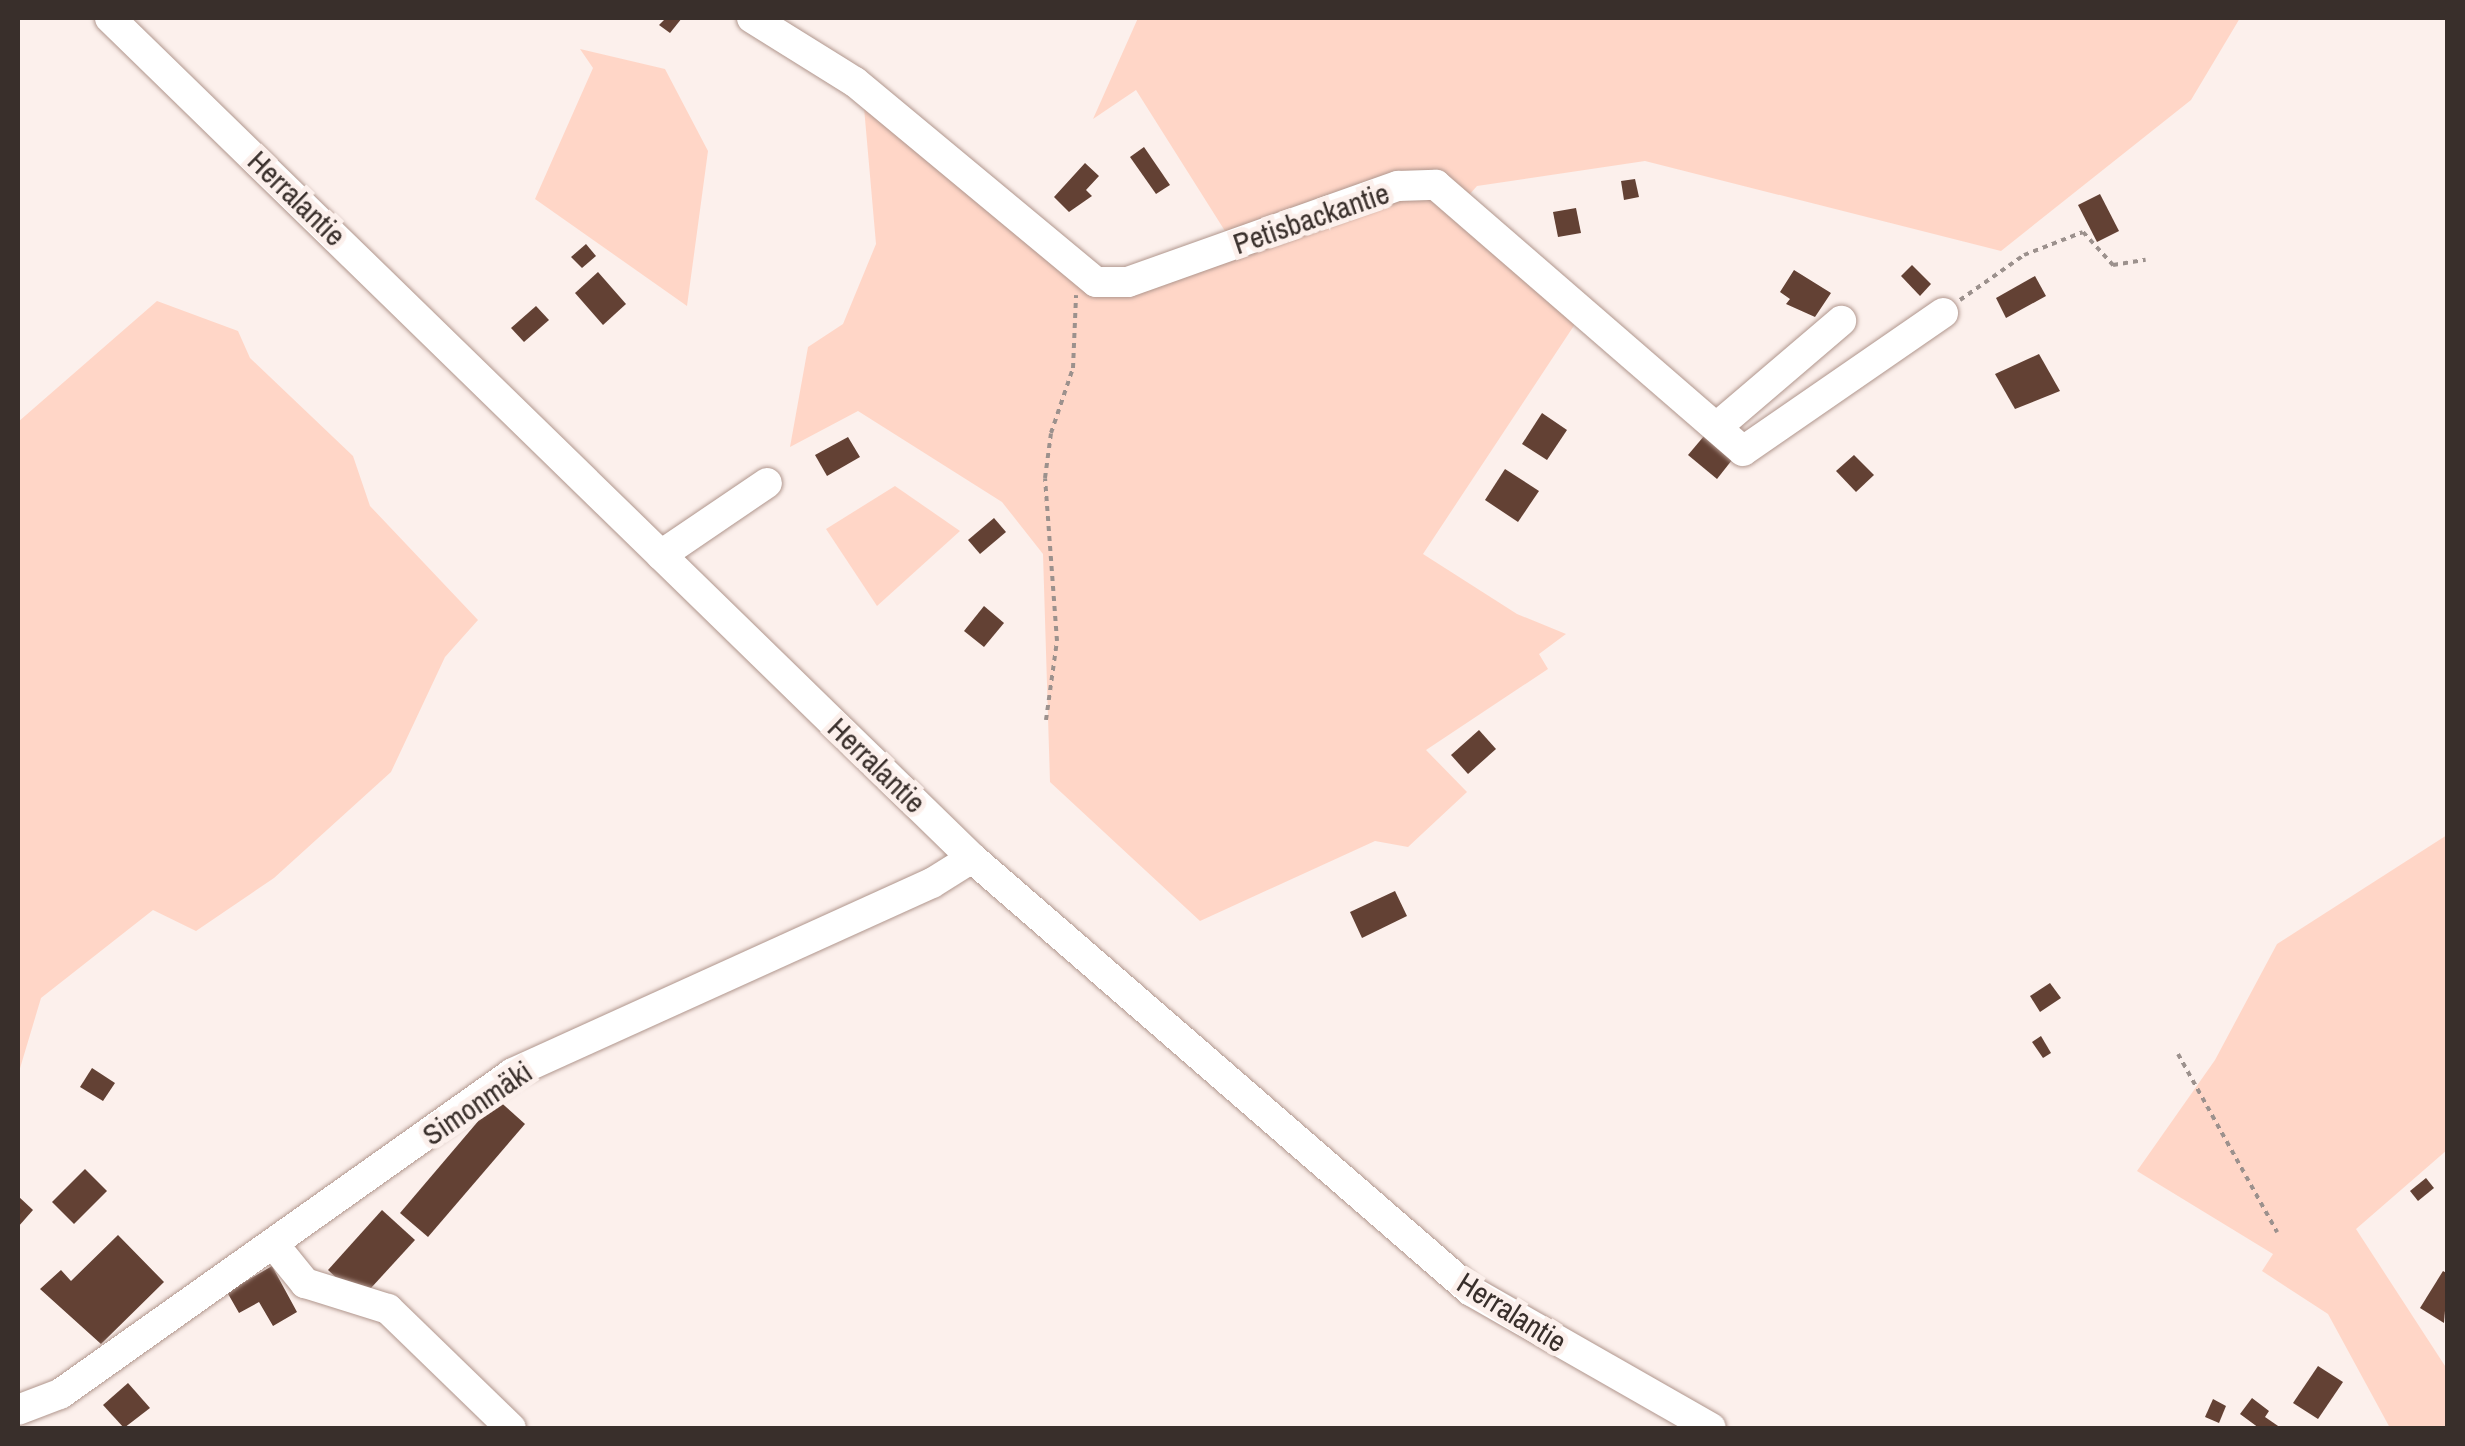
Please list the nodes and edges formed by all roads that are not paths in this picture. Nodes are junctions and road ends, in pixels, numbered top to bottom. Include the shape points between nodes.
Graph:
1 (110, 18) edge
2 (752, 18) edge
3 (1944, 313) road end
4 (1840, 321) dead end
5 (1718, 426) junction
6 (767, 484) dead end
7 (661, 554) junction
8 (972, 858) junction
9 (275, 1246) junction
10 (18, 1410) edge
11 (511, 1428) edge
12 (1711, 1428) edge

1 - 7 street, Herralantie
2 - 5 street, Petisbackantie via 856,82 1096,282 1128,282 1398,186 1436,185
3 - 5 street, Petisbackantie via 1743,451
4 - 5 street
6 - 7 street
7 - 8 street, Herralantie
8 - 9 street, Simonmäki via 932,883 514,1072
8 - 12 street, Herralantie via 1470,1291
9 - 10 street, Simonmäki via 60,1394
9 - 11 street via 306,1284 388,1310

